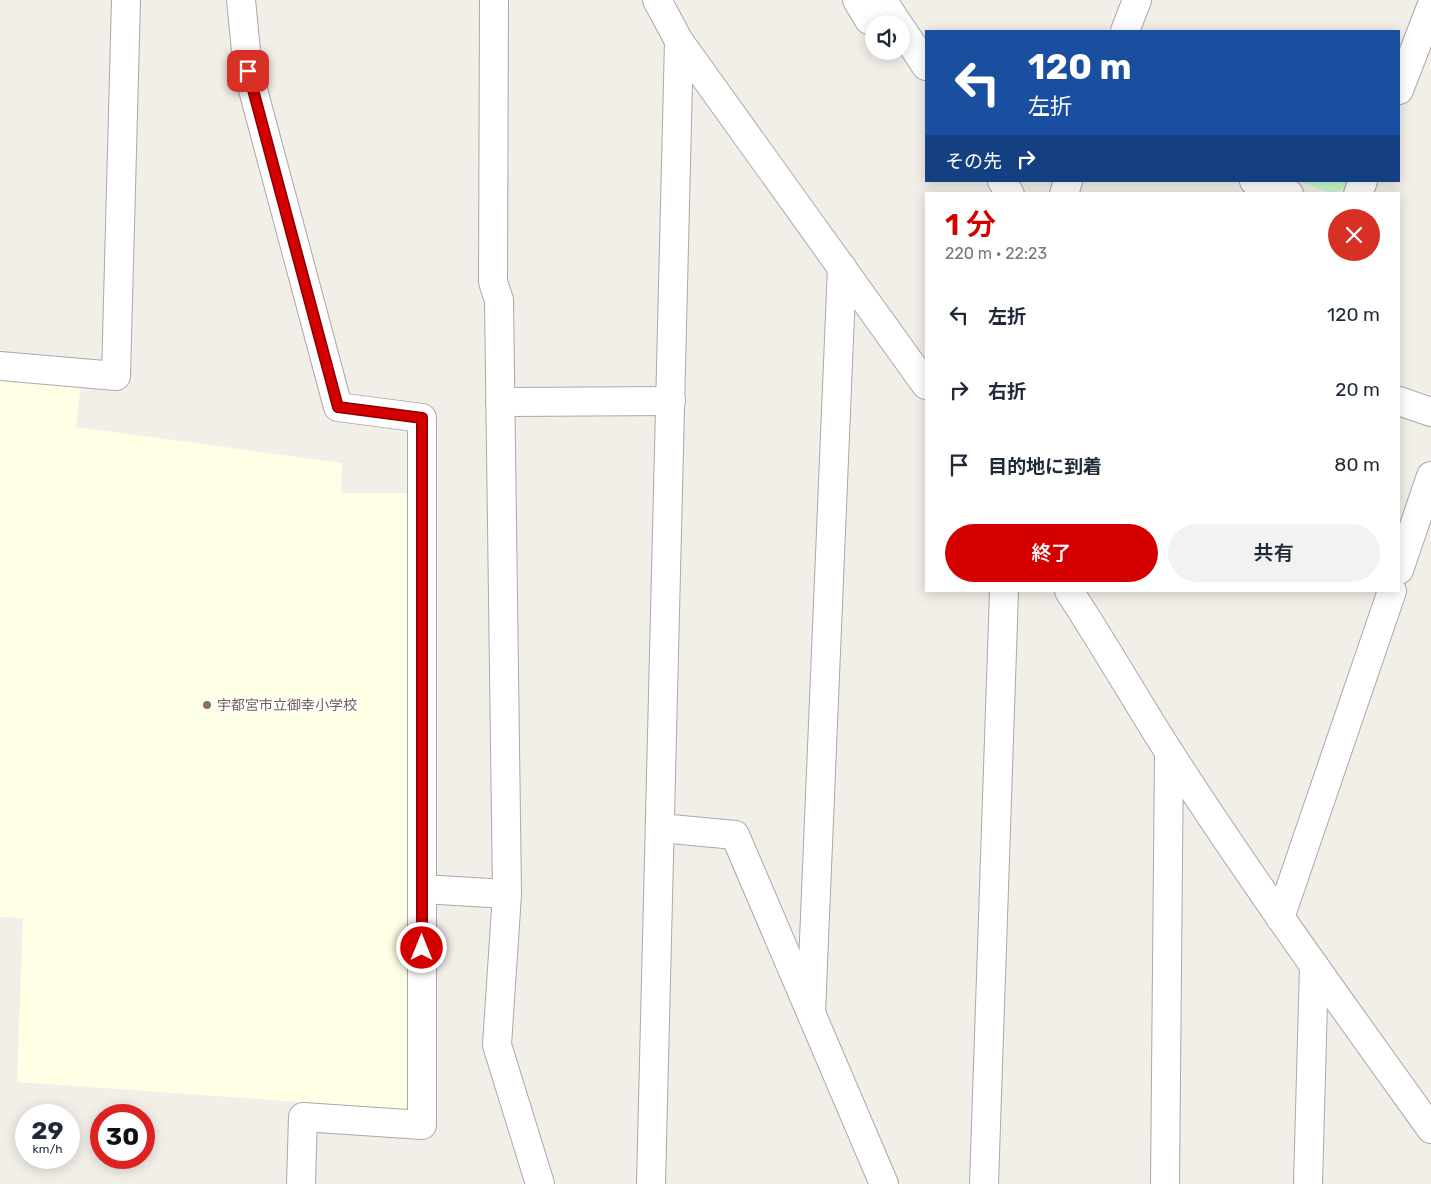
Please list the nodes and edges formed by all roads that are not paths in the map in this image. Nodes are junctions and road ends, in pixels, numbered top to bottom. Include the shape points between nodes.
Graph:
1 (126, 0) edge
2 (241, 0) edge
3 (494, 0) edge
4 (656, 0) edge
5 (857, 0) edge
6 (1137, 0) edge
7 (1431, 7) edge
8 (866, 15) edge
9 (876, 15) edge
10 (893, 15) edge
11 (1126, 30) edge
12 (679, 41) junction
13 (910, 42) edge
14 (925, 64) edge
15 (1400, 87) edge
16 (1257, 182) edge
17 (1284, 192) edge
18 (842, 267) junction
19 (0, 366) edge
20 (925, 383) edge
21 (670, 400) junction
22 (1400, 401) edge
23 (500, 402) junction
24 (1431, 412) edge
25 (1431, 476) edge
26 (1400, 567) edge
27 (1004, 592) edge
28 (1070, 592) edge
29 (1392, 592) edge
30 (1169, 752) junction
31 (660, 828) junction
32 (422, 889) junction
33 (507, 894) junction
34 (1280, 918) junction
35 (1314, 965) junction
36 (811, 1012) junction
37 (1431, 1129) edge
38 (301, 1184) edge
39 (540, 1184) edge
40 (651, 1184) edge
41 (884, 1184) edge
42 (984, 1184) edge
43 (1165, 1184) edge
44 (1308, 1184) edge

1 - 19 street via 116,376
2 - 32 street via 248,71 338,407 422,418
3 - 23 street via 493,282 499,300
4 - 12 street
5 - 8 street
6 - 11 street
7 - 15 street
9 - 10 street via 888,7
12 - 18 street
12 - 21 street
13 - 14 street
16 - 17 street
18 - 20 street
18 - 36 street
21 - 23 street
21 - 31 street
22 - 24 street
23 - 33 street
25 - 26 street
27 - 42 street
28 - 30 street
29 - 34 street
30 - 34 street
30 - 43 street
31 - 36 street via 735,834
31 - 40 street
32 - 33 street
32 - 38 street via 422,1125 302,1116
33 - 39 street via 497,1045
34 - 35 street
35 - 37 street
35 - 44 street
36 - 41 street

